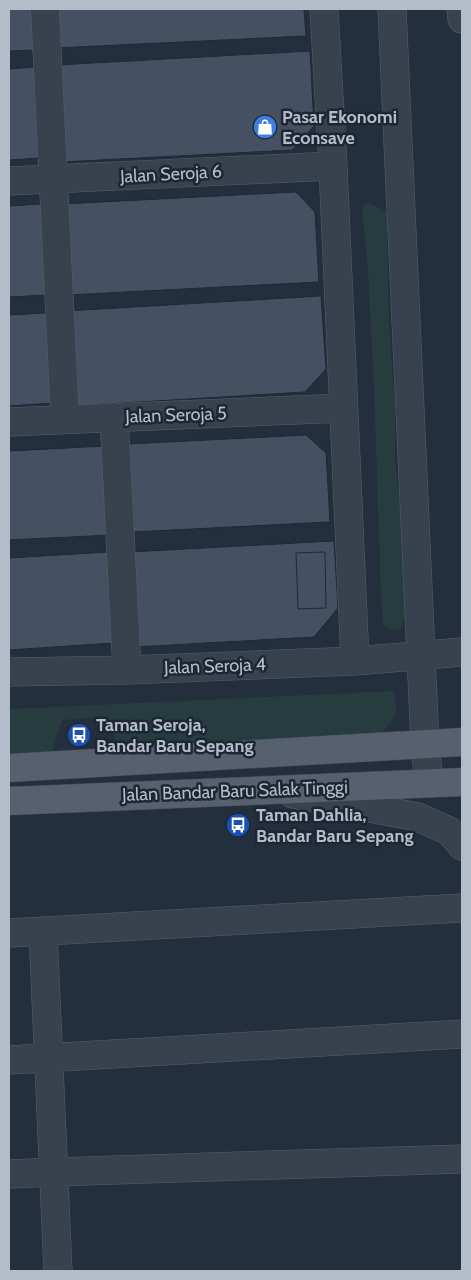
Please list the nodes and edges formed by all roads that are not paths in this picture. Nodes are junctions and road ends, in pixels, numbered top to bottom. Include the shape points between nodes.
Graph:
1 (45, 9) edge
2 (324, 9) edge
3 (392, 9) edge
4 (462, 9) edge
5 (462, 19) edge
6 (333, 166) junction
7 (53, 179) junction
8 (9, 181) edge
9 (343, 408) junction
10 (114, 417) junction
11 (65, 419) junction
12 (9, 422) edge
13 (462, 652) edge
14 (422, 656) junction
15 (355, 661) junction
16 (127, 670) junction
17 (9, 672) edge
18 (462, 742) edge
19 (425, 744) junction
20 (9, 768) edge
21 (462, 782) edge
22 (429, 783) junction
23 (268, 790) junction
24 (9, 801) edge
25 (462, 846) edge
26 (462, 908) edge
27 (44, 931) junction
28 (9, 933) edge
29 (462, 1034) edge
30 (49, 1057) junction
31 (9, 1060) edge
32 (462, 1159) edge
33 (54, 1172) junction
34 (9, 1174) edge
35 (58, 1271) edge

1 - 7 street
2 - 6 street
3 - 14 street
4 - 5 street
6 - 7 street, Jalan Seroja 6
6 - 9 street
7 - 8 street, Jalan Seroja 6
7 - 11 street
9 - 10 street, Jalan Seroja 5
9 - 15 street
10 - 11 street, Jalan Seroja 5
10 - 16 street
11 - 12 street, Jalan Seroja 5
13 - 14 street, Jalan Seroja 4
14 - 15 street, Jalan Seroja 4
14 - 19 street
15 - 16 street, Jalan Seroja 4
16 - 17 street, Jalan Seroja 4
18 - 19 main road, Jalan Bandar Baru Salak Tinggi
19 - 20 main road, Jalan Bandar Baru Salak Tinggi
19 - 22 street
21 - 22 main road, Jalan Bandar Baru Salak Tinggi
22 - 23 main road, Jalan Bandar Baru Salak Tinggi
23 - 24 main road, Jalan Bandar Baru Salak Tinggi
23 - 25 street via 418,817 449,831
26 - 27 street
27 - 28 street
27 - 30 street
29 - 30 street
30 - 31 street
30 - 33 street
32 - 33 street
33 - 34 street
33 - 35 street

